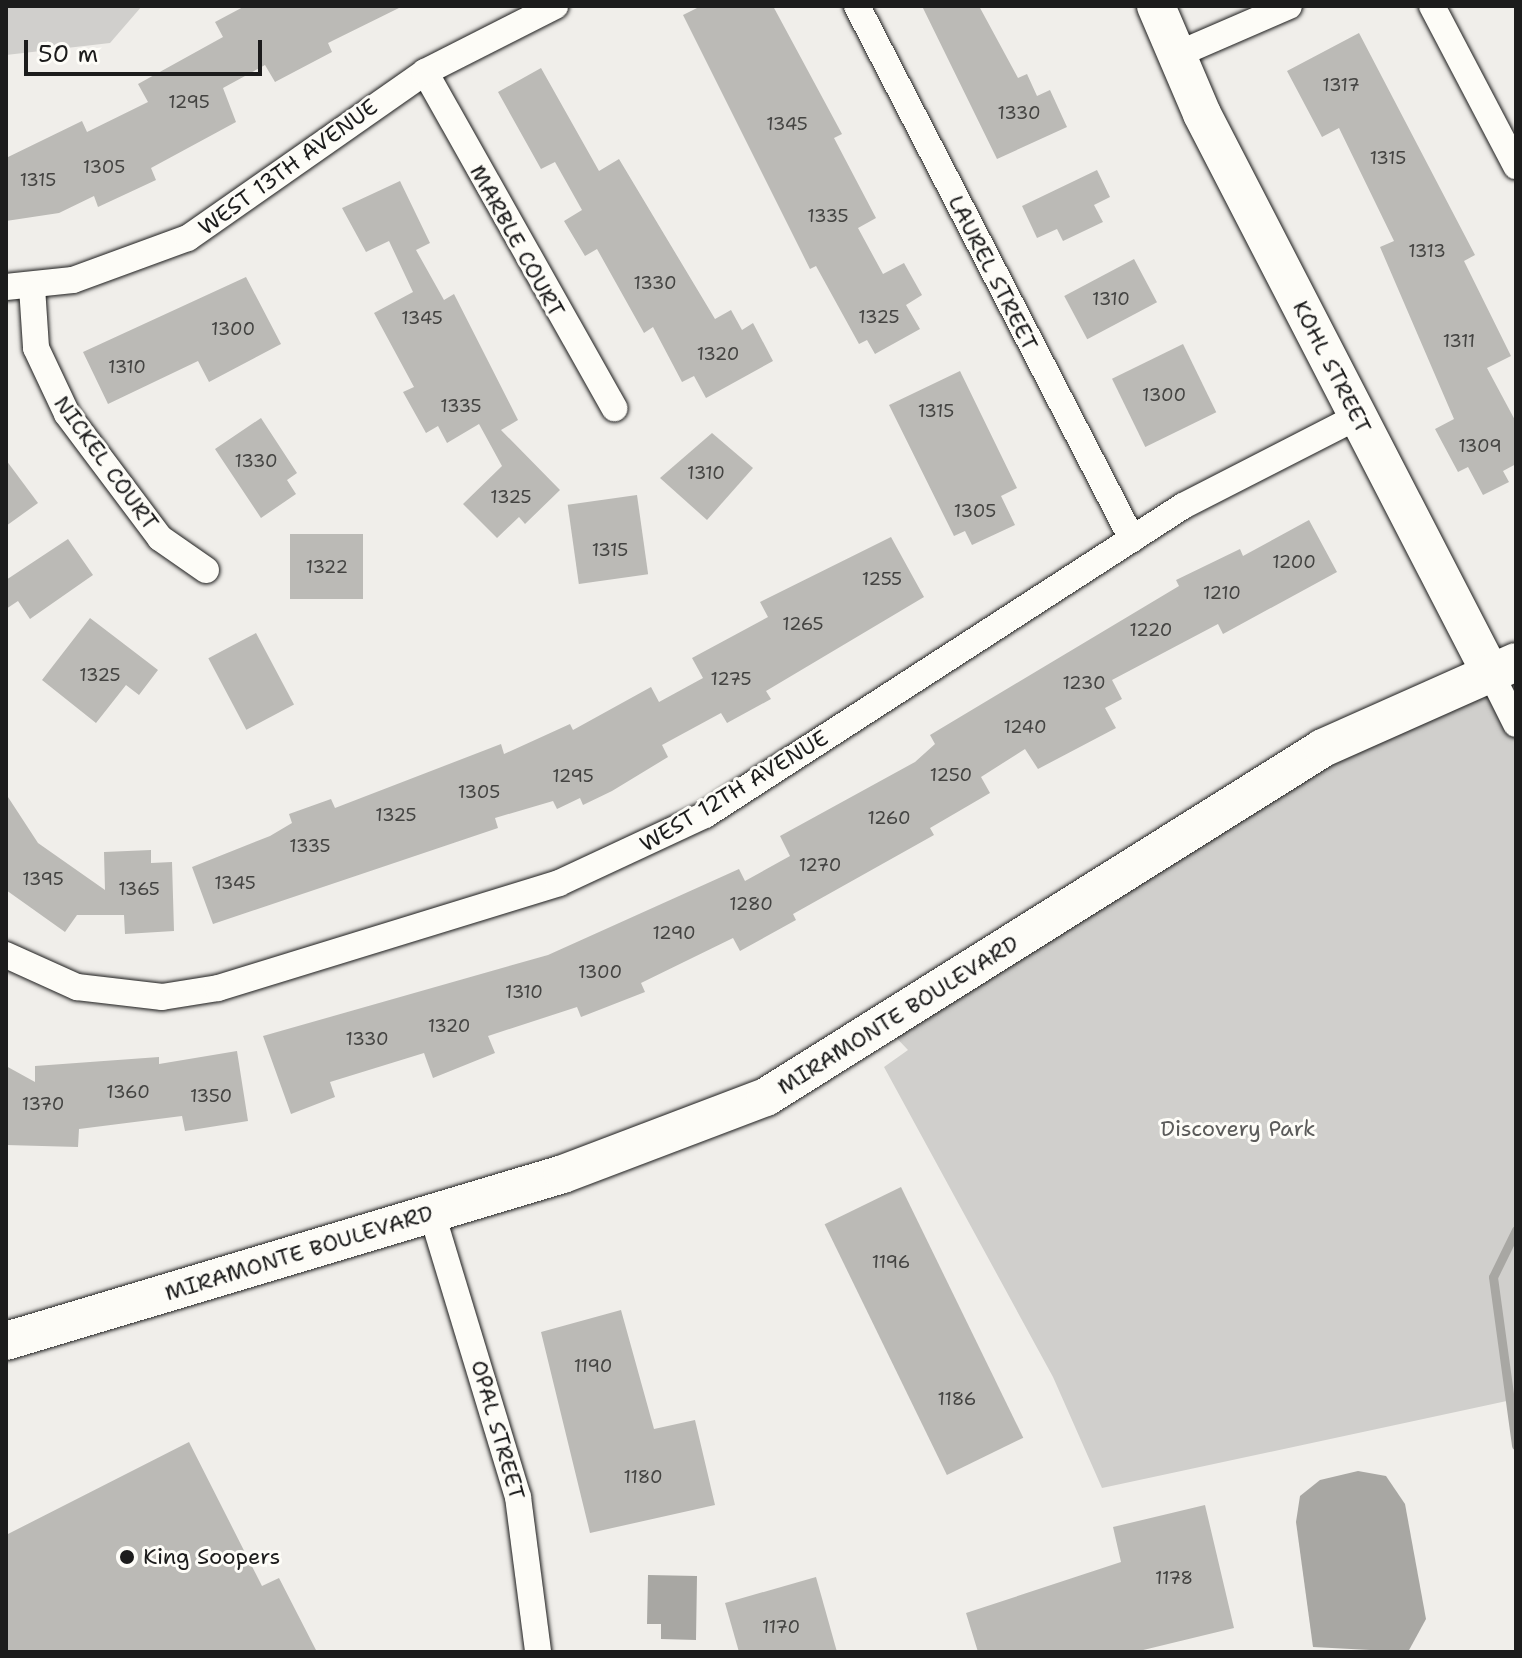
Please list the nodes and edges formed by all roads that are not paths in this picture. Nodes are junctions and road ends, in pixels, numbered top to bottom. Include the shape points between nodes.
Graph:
1 (555, 6) edge
2 (857, 6) edge
3 (1156, 6) edge
4 (1289, 6) edge
5 (1432, 6) edge
6 (1176, 55) junction
7 (425, 72) junction
8 (1516, 166) edge
9 (19, 287) edge
10 (614, 408) dead end
11 (1357, 417) junction
12 (1132, 539) junction
13 (206, 570) dead end
14 (1503, 667) edge
15 (1516, 724) edge
16 (6, 955) edge
17 (432, 1214) junction
18 (6, 1341) edge
19 (538, 1652) edge

1 - 7 street, WEST 13TH AVENUE
2 - 12 street, LAUREL STREET
3 - 6 street, KOHL STREET
4 - 6 street
5 - 8 street
6 - 11 street, KOHL STREET
7 - 9 street, WEST 13TH AVENUE via 188,238 112,269
7 - 10 street, MARBLE COURT
9 - 13 street, NICKEL COURT via 36,348 67,414 160,538
11 - 12 street, WEST 12TH AVENUE
11 - 14 street, KOHL STREET
12 - 16 street, WEST 12TH AVENUE via 705,815 559,883 218,988 162,997 77,987
14 - 15 street, KOHL STREET
14 - 17 street, MIRAMONTE BOULEVARD via 1382,717 1286,770 766,1097 658,1142
17 - 18 street, MIRAMONTE BOULEVARD
17 - 19 street, OPAL STREET via 518,1497

